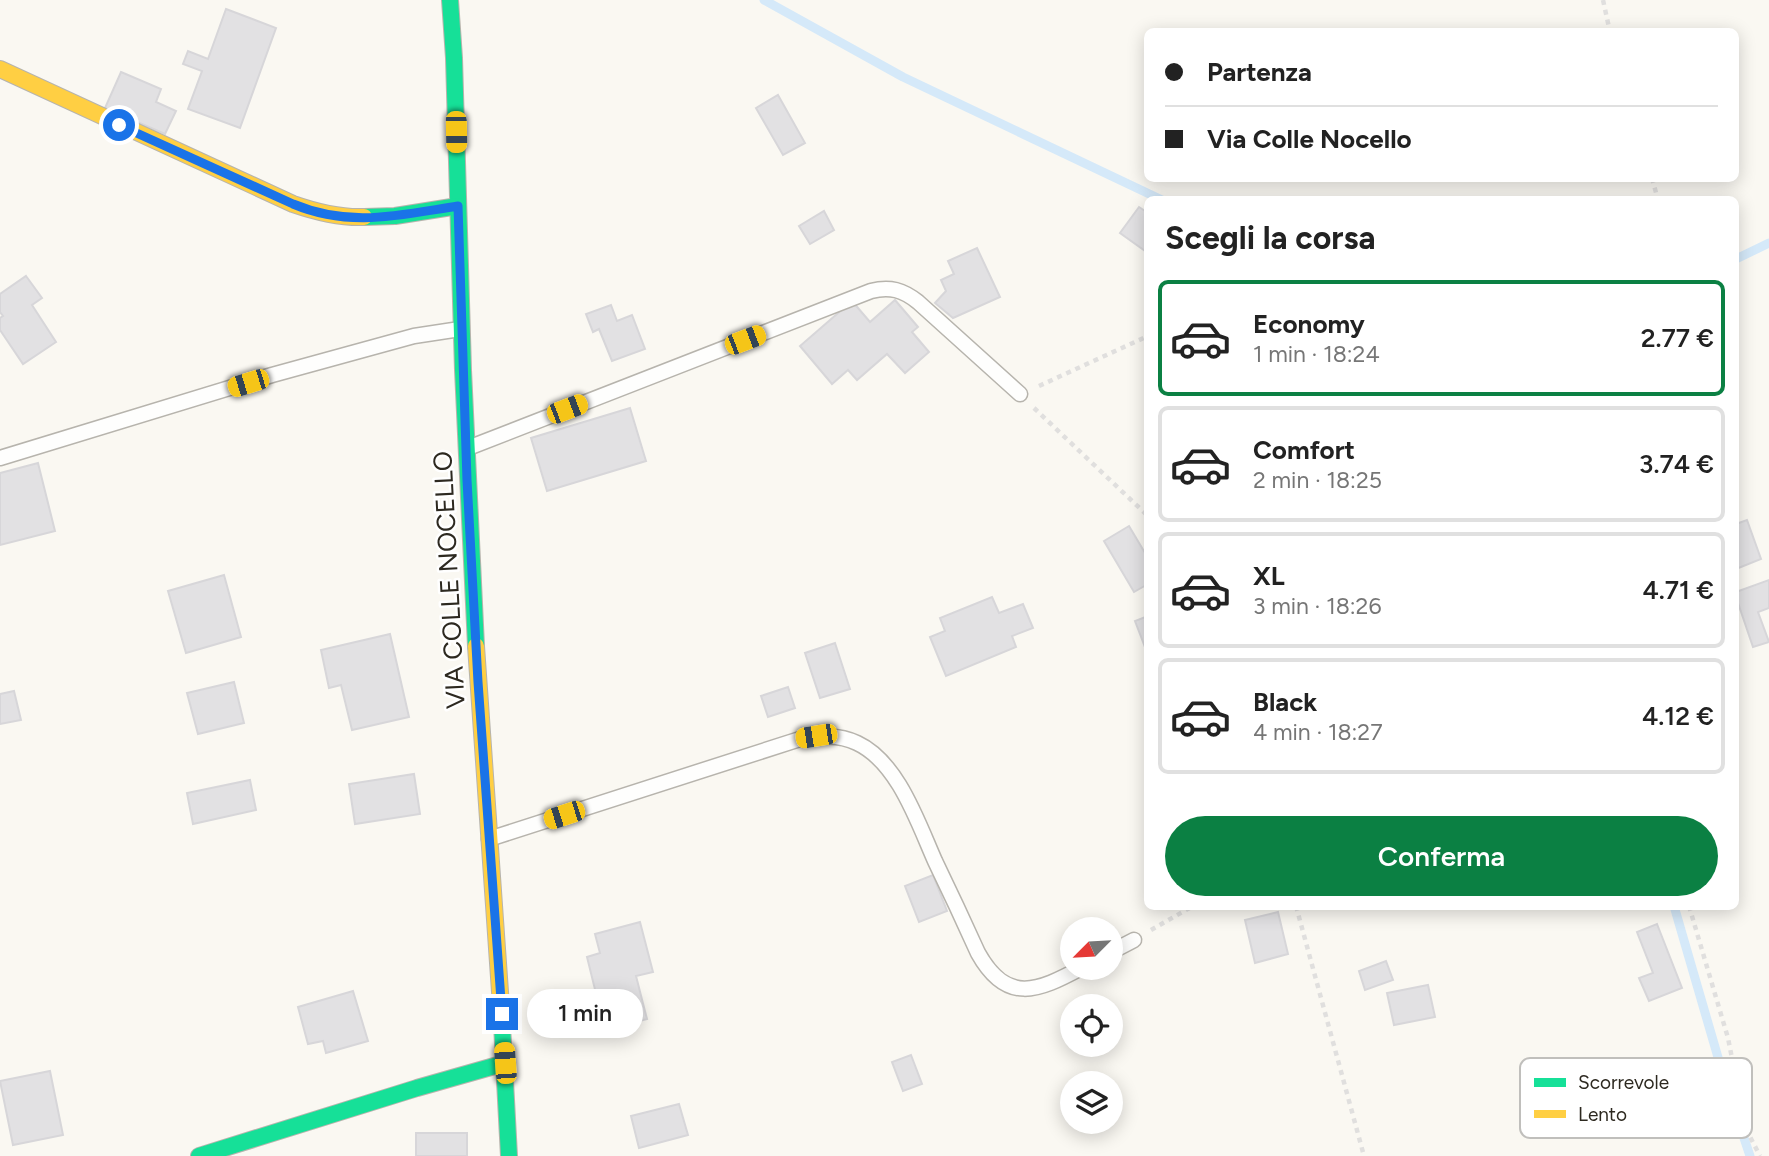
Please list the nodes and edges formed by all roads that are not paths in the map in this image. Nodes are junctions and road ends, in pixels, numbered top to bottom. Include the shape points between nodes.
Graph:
1 (450, 0) edge
2 (0, 69) edge
3 (458, 206) junction
4 (461, 329) junction
5 (1020, 394) road end
6 (466, 449) junction
7 (0, 458) edge
8 (489, 839) junction
9 (1134, 940) road end
10 (1124, 945) edge
11 (1060, 978) edge
12 (505, 1063) junction
13 (199, 1156) edge
14 (509, 1156) edge

1 - 3 street, VIA COLLE NOCELLO
2 - 3 street via 306,210 360,218
3 - 4 street, VIA COLLE NOCELLO
4 - 6 street, VIA COLLE NOCELLO
4 - 7 lane via 414,336 259,379
5 - 6 lane via 912,297 897,289 879,289
6 - 8 street, VIA COLLE NOCELLO
8 - 11 lane via 800,739 838,737 871,752 897,783 978,953 995,976 1010,986 1027,989
8 - 12 street, VIA COLLE NOCELLO
9 - 10 lane
12 - 13 street
12 - 14 street, VIA COLLE NOCELLO

